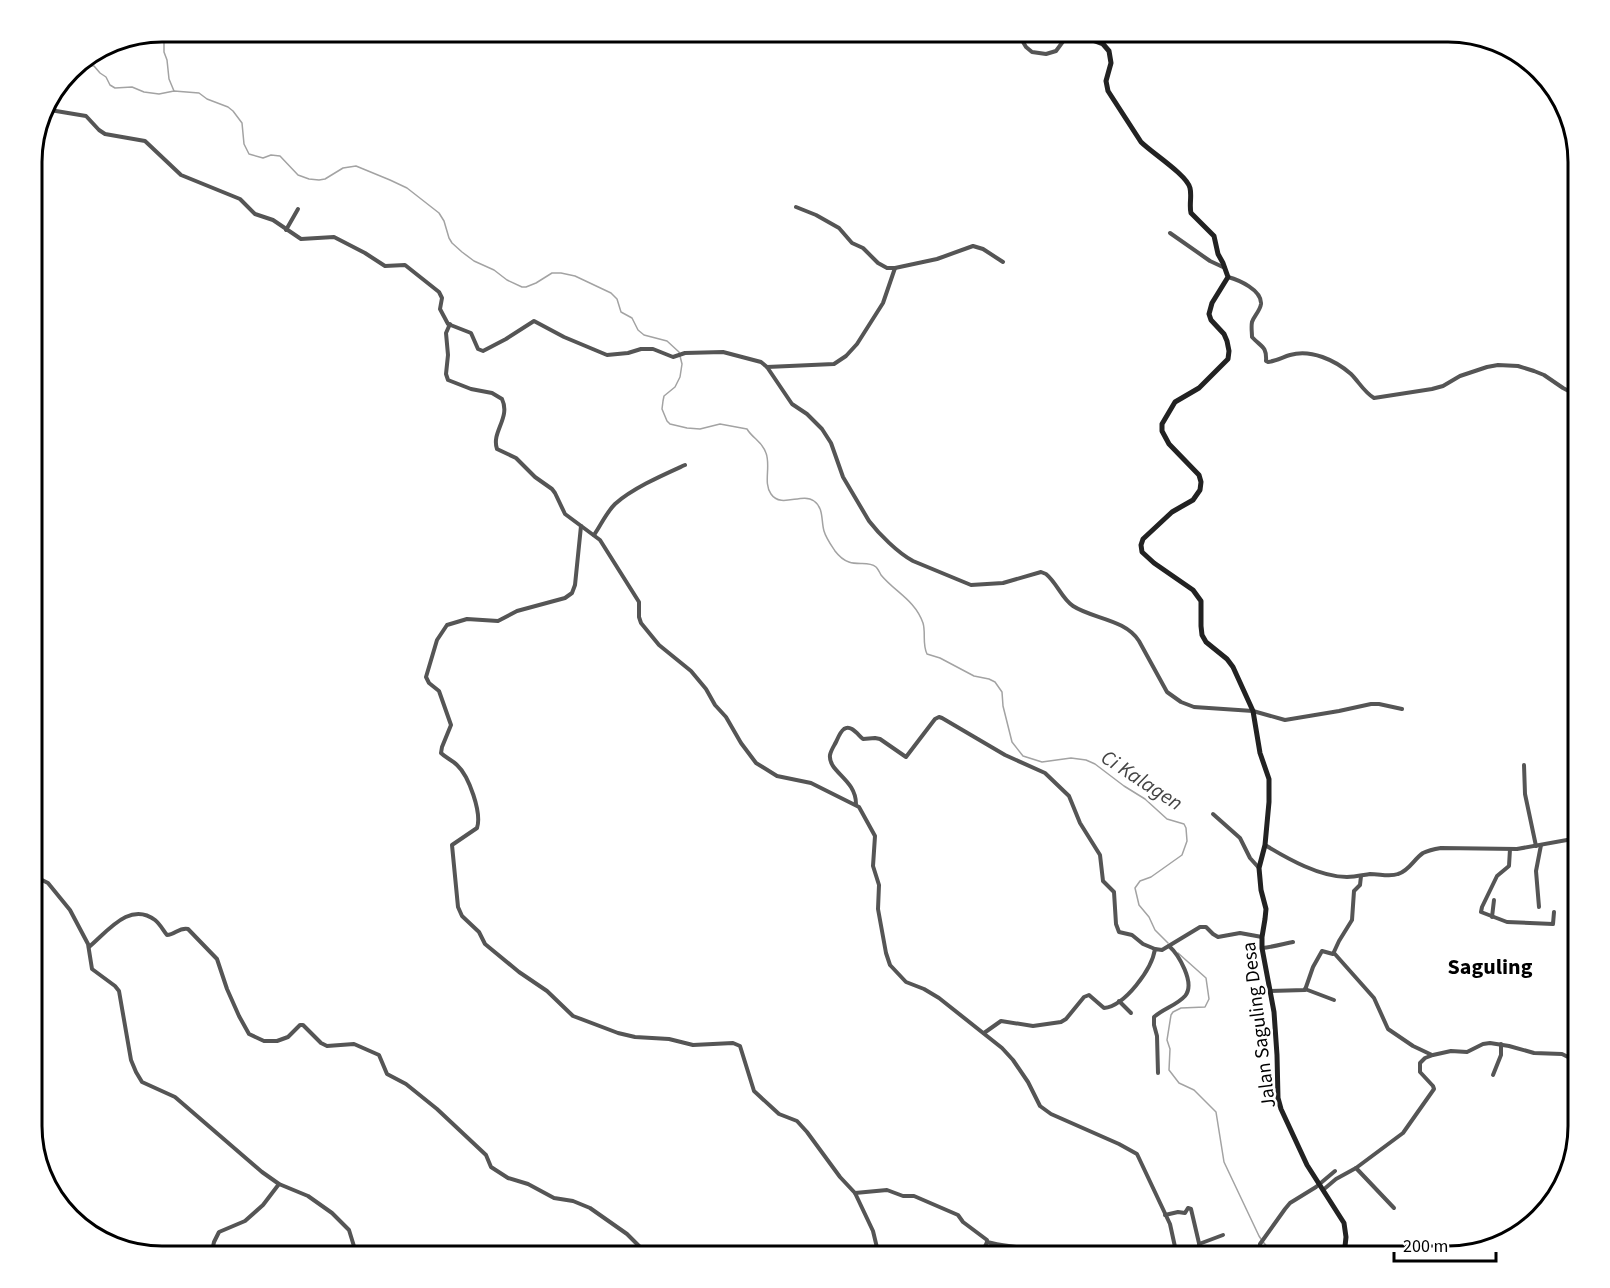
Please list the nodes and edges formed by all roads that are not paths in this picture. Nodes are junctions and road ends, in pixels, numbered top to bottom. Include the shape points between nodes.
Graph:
1 (1023, 42) edge
2 (1063, 42) edge
3 (1097, 42) edge
4 (54, 111) edge
5 (796, 207) dead end
6 (298, 208) dead end
7 (286, 230) junction
8 (1170, 233) dead end
9 (1004, 262) dead end
10 (895, 268) junction
11 (1226, 268) junction
12 (1228, 277) junction
13 (450, 324) junction
14 (767, 367) junction
15 (1568, 390) edge
16 (685, 465) dead end
17 (581, 526) junction
18 (594, 535) junction
19 (1402, 709) dead end
20 (1253, 711) junction
21 (1524, 765) dead end
22 (856, 804) junction
23 (1213, 814) dead end
24 (1568, 840) edge
25 (1265, 845) junction
26 (1539, 845) junction
27 (1510, 849) junction
28 (1259, 868) junction
29 (1360, 876) junction
30 (42, 880) edge
31 (1494, 900) dead end
32 (1539, 907) dead end
33 (1554, 912) dead end
34 (1492, 917) junction
35 (1262, 937) junction
36 (1293, 942) dead end
37 (1170, 945) junction
38 (89, 947) junction
39 (1262, 948) junction
40 (1155, 950) junction
41 (1334, 953) junction
42 (1305, 989) junction
43 (1270, 992) junction
44 (1334, 1000) dead end
45 (1119, 1001) junction
46 (1131, 1013) dead end
47 (984, 1033) junction
48 (1501, 1044) junction
49 (1433, 1055) junction
50 (1568, 1057) edge
51 (1158, 1073) dead end
52 (1493, 1075) dead end
53 (1356, 1168) junction
54 (1335, 1171) dead end
55 (279, 1184) junction
56 (1321, 1187) junction
57 (855, 1193) junction
58 (1394, 1208) dead end
59 (1165, 1215) junction
60 (1223, 1235) dead end
61 (987, 1242) junction
62 (1199, 1244) joint
63 (213, 1246) edge
64 (354, 1246) edge
65 (638, 1246) edge
66 (876, 1246) edge
67 (984, 1246) edge
68 (1002, 1246) edge
69 (1175, 1246) edge
70 (1261, 1246) edge
71 (1345, 1246) edge

1 - 2 street via 1032,52 1046,54 1056,51
3 - 11 street via 1109,51 1108,92 1141,142 1189,184 1191,213 1214,236
4 - 7 street via 86,116 105,134 145,141 181,175 240,199 255,214
5 - 10 street via 839,228 882,266
6 - 7 street
7 - 13 street via 301,239 335,238 385,266 405,265 439,292 440,309
8 - 11 street
9 - 10 street via 973,246
10 - 14 street via 883,303 846,356 834,364
11 - 12 street
12 - 15 street via 1240,280 1260,299 1261,306 1251,325 1252,337 1267,352 1266,361 1304,352 1319,356 1350,373 1374,398 1432,389 1498,365 1518,366 1544,375
12 - 20 street, Jalan Saguling Desa via 1209,314 1227,341 1228,359 1199,388 1176,401 1161,424 1169,444 1199,475 1200,490 1193,500 1143,539 1141,545 1144,555 1198,595 1202,635 1233,667
13 - 14 street via 471,333 480,351 534,321 607,355 642,349 673,357 723,352
13 - 17 street via 448,380 502,399 505,410 495,440 497,449 516,458 552,489 565,514
14 - 20 street via 792,404 822,429 843,477 874,528 907,558 971,585 998,584 1044,572 1073,606 1133,633 1173,698 1194,707
16 - 18 street via 617,503
17 - 18 street
17 - 57 street via 574,590 570,596 517,611 498,621 451,622 435,643 426,677 439,691 451,726 441,753 459,766 470,786 478,822 477,828 452,845 458,907 484,944 547,991 573,1016 635,1037 693,1045 740,1046 754,1091 779,1114 797,1121
18 - 22 street via 639,602 641,623 706,689 759,766 777,776 811,783
19 - 20 street via 1371,704 1285,720
20 - 25 street, Jalan Saguling Desa via 1270,787
21 - 26 street via 1525,790
22 - 40 street via 854,792 832,766 830,757 843,730 851,729 863,739 880,739 906,757 935,719 942,718 1005,755 1046,773 1069,796 1100,855 1104,880 1114,892 1119,932 1132,934
22 - 47 street via 875,836 873,866 888,960 906,981 939,998
23 - 28 street via 1240,838
24 - 26 street
25 - 28 street, Jalan Saguling Desa
25 - 29 street via 1325,874
26 - 27 street
26 - 32 street
27 - 29 street via 1441,848 1430,850 1397,875
27 - 34 street via 1509,866 1497,876 1480,910
28 - 35 street, Jalan Saguling Desa via 1266,909
29 - 41 street via 1351,921
30 - 38 street via 67,906
31 - 34 street
33 - 34 street via 1553,924 1511,923
35 - 37 street via 1240,933 1217,937 1202,926
35 - 39 street, Jalan Saguling Desa
36 - 39 street
37 - 40 street
37 - 51 street via 1185,970 1188,990 1154,1017
38 - 55 street via 92,969 119,991 131,1060 138,1077 175,1097
38 - 65 street via 133,913 154,919 167,935 188,929 217,959 239,1016 251,1035 277,1041 303,1025 327,1046 354,1044 377,1053 387,1074 436,1109 486,1155 491,1167 554,1198 590,1208
39 - 43 street, Jalan Saguling Desa
40 - 45 street via 1133,990
41 - 42 street via 1322,951
41 - 49 street via 1374,998 1388,1029
42 - 43 street
42 - 44 street
43 - 56 street, Jalan Saguling Desa via 1278,1098 1307,1165
45 - 46 street
45 - 47 street via 1104,1008 1087,995 1061,1022 1033,1026 1001,1021
47 - 59 street via 1007,1052 1043,1109 1137,1154
48 - 49 street
48 - 50 street
48 - 52 street
49 - 53 street via 1422,1060 1419,1067 1434,1089 1403,1133
53 - 56 street
53 - 58 street
54 - 56 street
55 - 63 street via 245,1221 219,1232
55 - 64 street via 308,1196 332,1213 349,1230
56 - 70 street via 1290,1203
56 - 71 street, Jalan Saguling Desa via 1344,1223
57 - 61 street via 887,1190 914,1196 958,1215
57 - 66 street
59 - 62 street via 1185,1213 1190,1208
59 - 69 street
60 - 62 street
61 - 67 street
61 - 68 street

